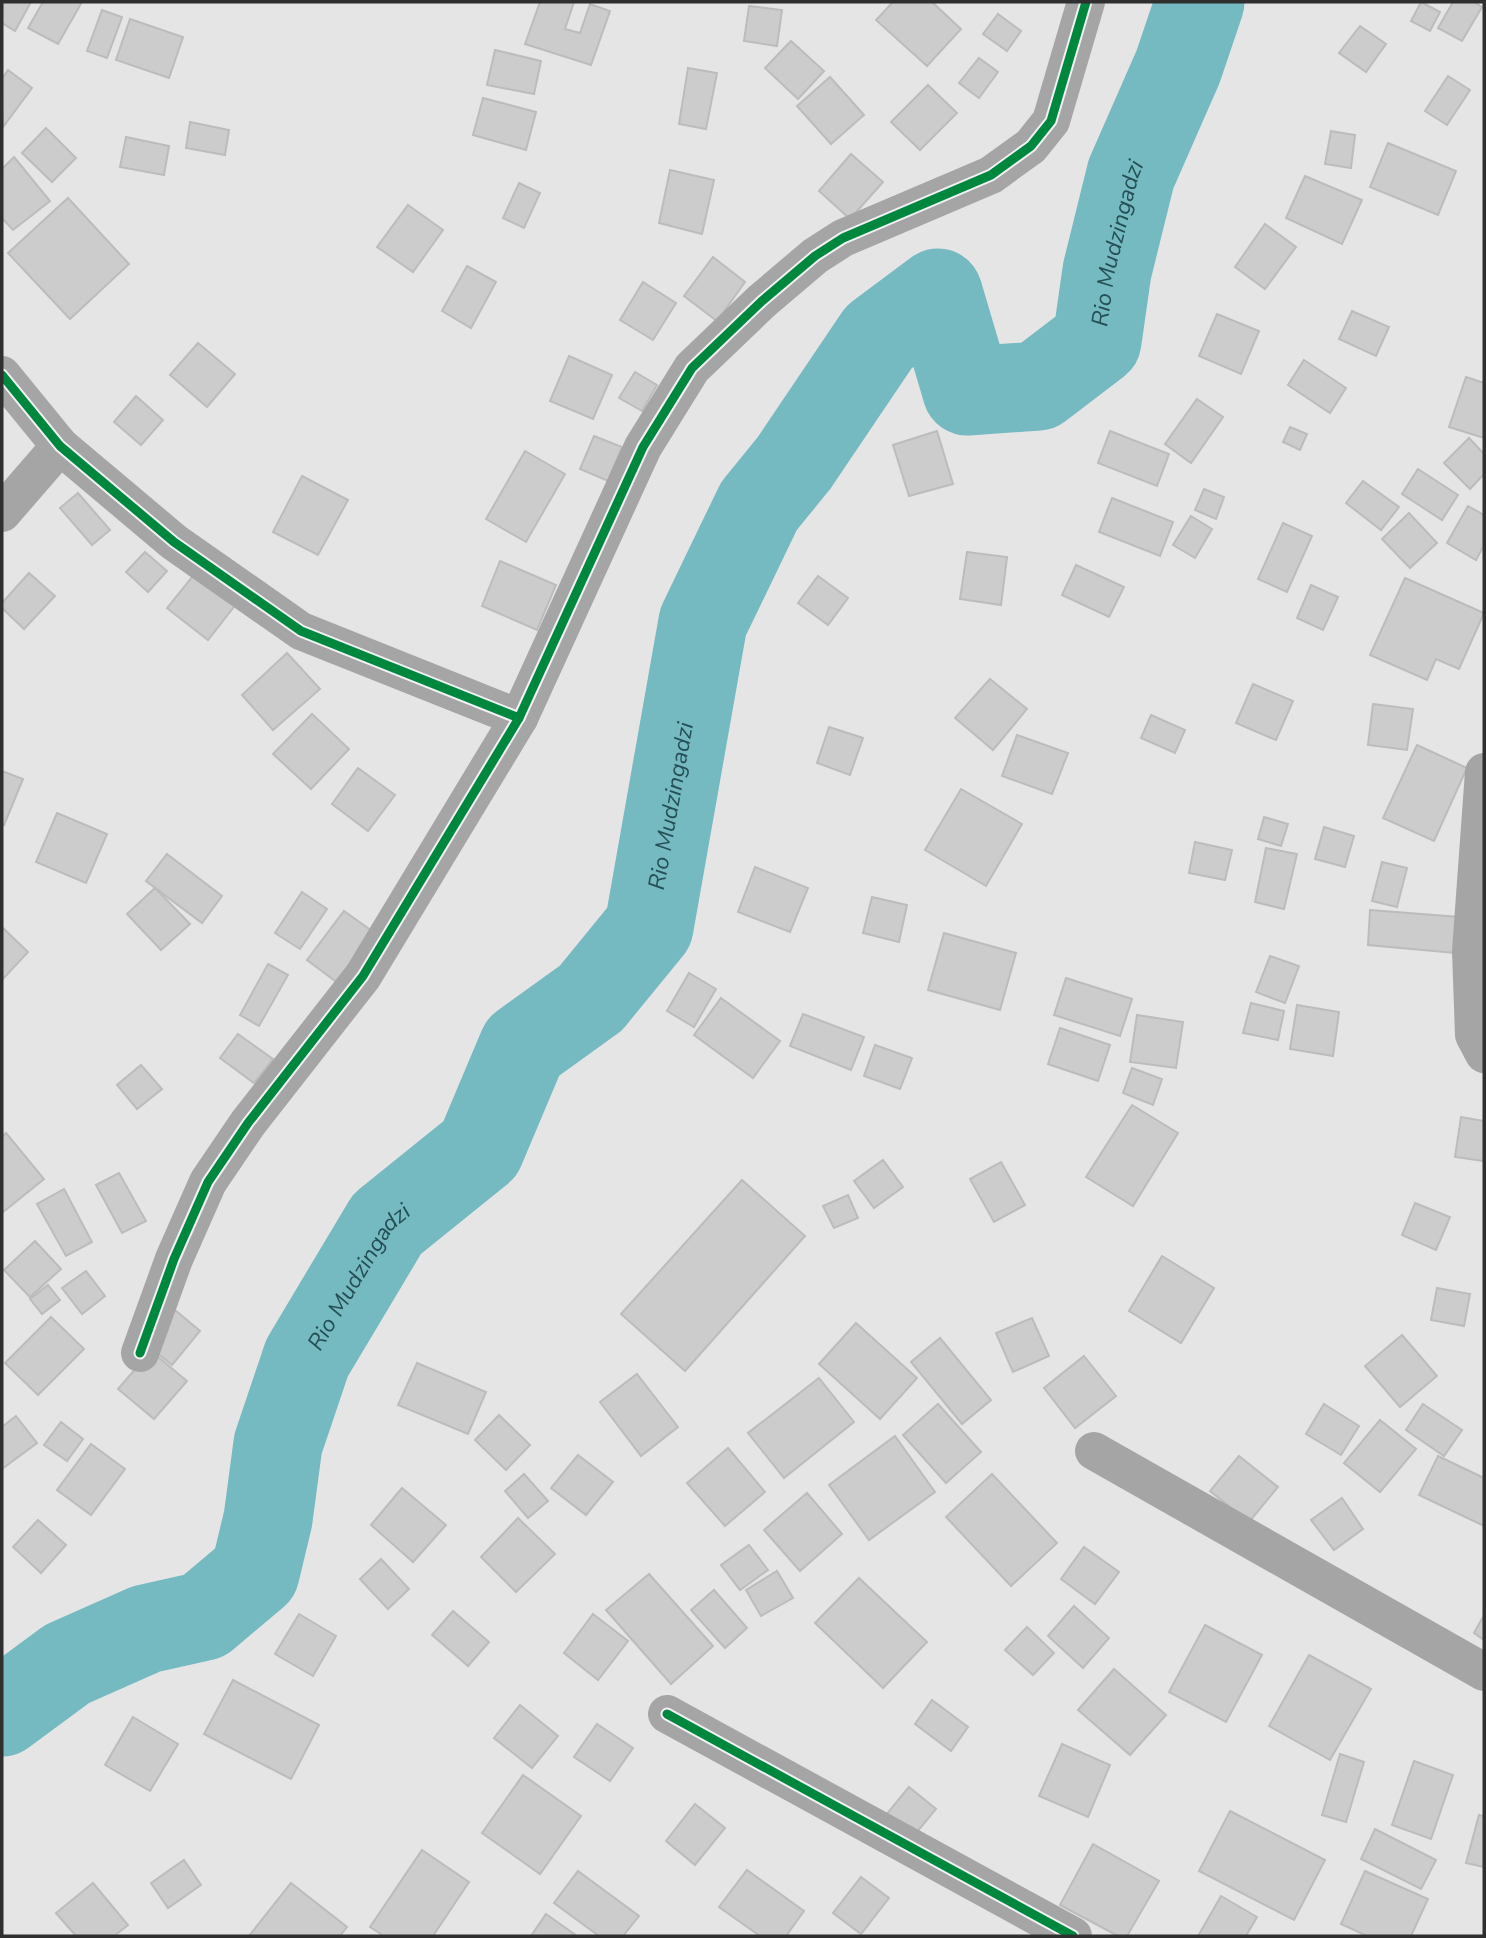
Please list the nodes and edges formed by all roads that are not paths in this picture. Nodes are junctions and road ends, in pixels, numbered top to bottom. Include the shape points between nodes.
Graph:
1 (1086, 2) edge
2 (2, 375) edge
3 (60, 446) junction
4 (2, 513) edge
5 (519, 718) junction
6 (1484, 772) edge
7 (1484, 1054) edge
8 (140, 1353) dead end
9 (1094, 1451) dead end
10 (1484, 1672) edge
11 (667, 1714) dead end
12 (1073, 1936) edge

1 - 5 street via 1051,121 1031,146 991,175 842,238 762,301 692,368 643,447
2 - 3 street
3 - 4 street
3 - 5 street via 174,542 301,631
5 - 8 street via 363,976 248,1123 208,1182
6 - 7 street via 1471,951 1474,1035
9 - 10 street
11 - 12 street

